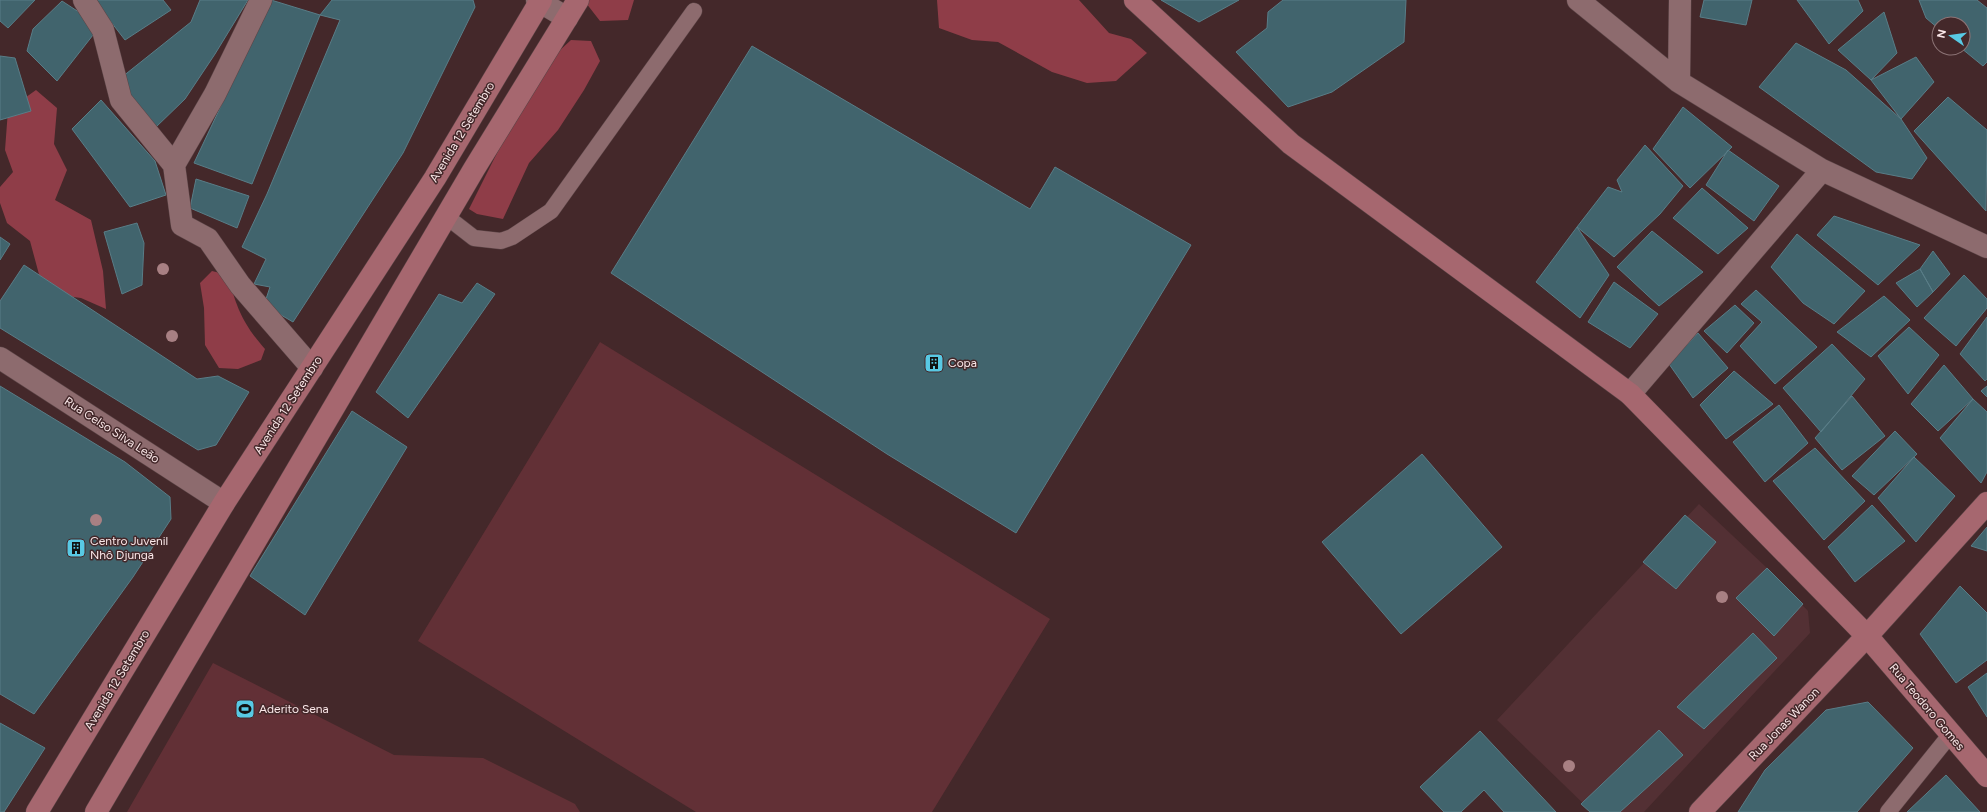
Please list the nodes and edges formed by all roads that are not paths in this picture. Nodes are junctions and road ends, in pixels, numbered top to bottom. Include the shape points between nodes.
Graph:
1 (84, 0) edge
2 (261, 0) edge
3 (1135, 0) edge
4 (1578, 0) edge
5 (1680, 0) edge
6 (539, 1) edge
7 (572, 9) edge
8 (694, 10) dead end
9 (1679, 82) junction
10 (174, 165) junction
11 (1822, 170) junction
12 (447, 217) junction
13 (1987, 247) edge
14 (0, 358) edge
15 (312, 368) junction
16 (1630, 394) junction
17 (224, 503) junction
18 (1987, 503) edge
19 (1868, 636) junction
20 (1950, 735) junction
21 (1987, 776) edge
22 (37, 812) edge
23 (96, 812) edge
24 (1700, 812) edge
25 (1888, 812) edge

1 - 10 street via 103,30 121,100
2 - 10 street via 216,94
3 - 16 street, Rua Teodoro Gomes via 1290,144
4 - 9 street
5 - 9 street
6 - 7 street
6 - 15 street, Avenida 12 Setembro via 448,157
7 - 12 street
8 - 12 lane via 551,211 512,237 501,241 474,238
9 - 11 street
10 - 15 street via 182,225 208,239 240,286
11 - 13 street
11 - 16 street
12 - 23 street
14 - 17 street, Rua Celso Silva Leão
15 - 17 street, Avenida 12 Setembro
16 - 19 street, Rua Teodoro Gomes
17 - 22 street, Avenida 12 Setembro
18 - 19 street, Rua Jonas Wanon
19 - 20 street, Rua Teodoro Gomes
19 - 24 street, Rua Jonas Wanon
20 - 21 street, Rua Teodoro Gomes
20 - 25 lane

